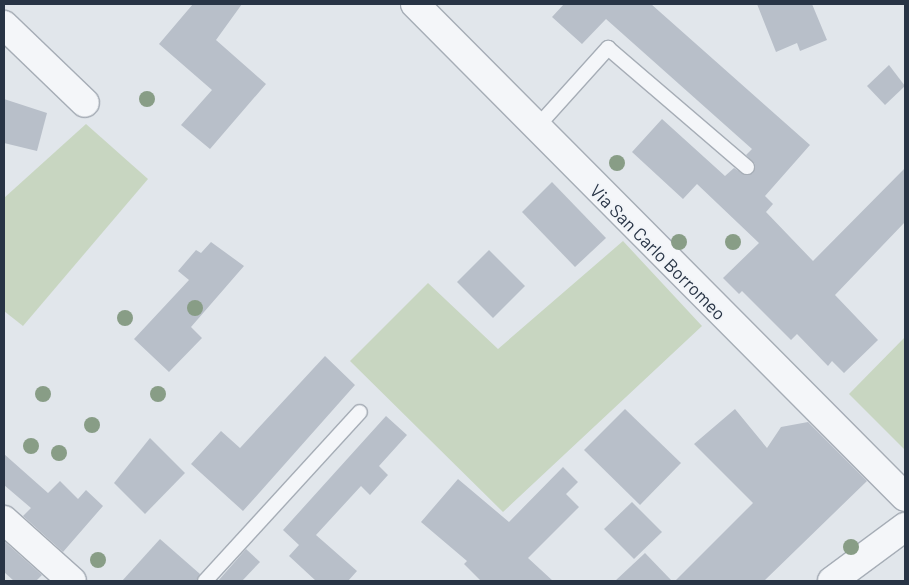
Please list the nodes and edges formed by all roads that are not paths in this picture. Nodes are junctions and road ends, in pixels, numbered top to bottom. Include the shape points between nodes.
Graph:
1 (415, 4) edge
2 (4, 25) edge
3 (85, 103) dead end
4 (536, 128) junction
5 (747, 166) dead end
6 (360, 412) dead end
7 (905, 497) edge
8 (4, 520) edge
9 (905, 527) edge
10 (72, 581) edge
11 (204, 581) edge
12 (832, 581) edge

1 - 4 street, Via San Carlo Borromeo
2 - 3 street
4 - 5 lane via 608,48
4 - 7 street, Via San Carlo Borromeo
6 - 11 lane
8 - 10 street
9 - 12 street

